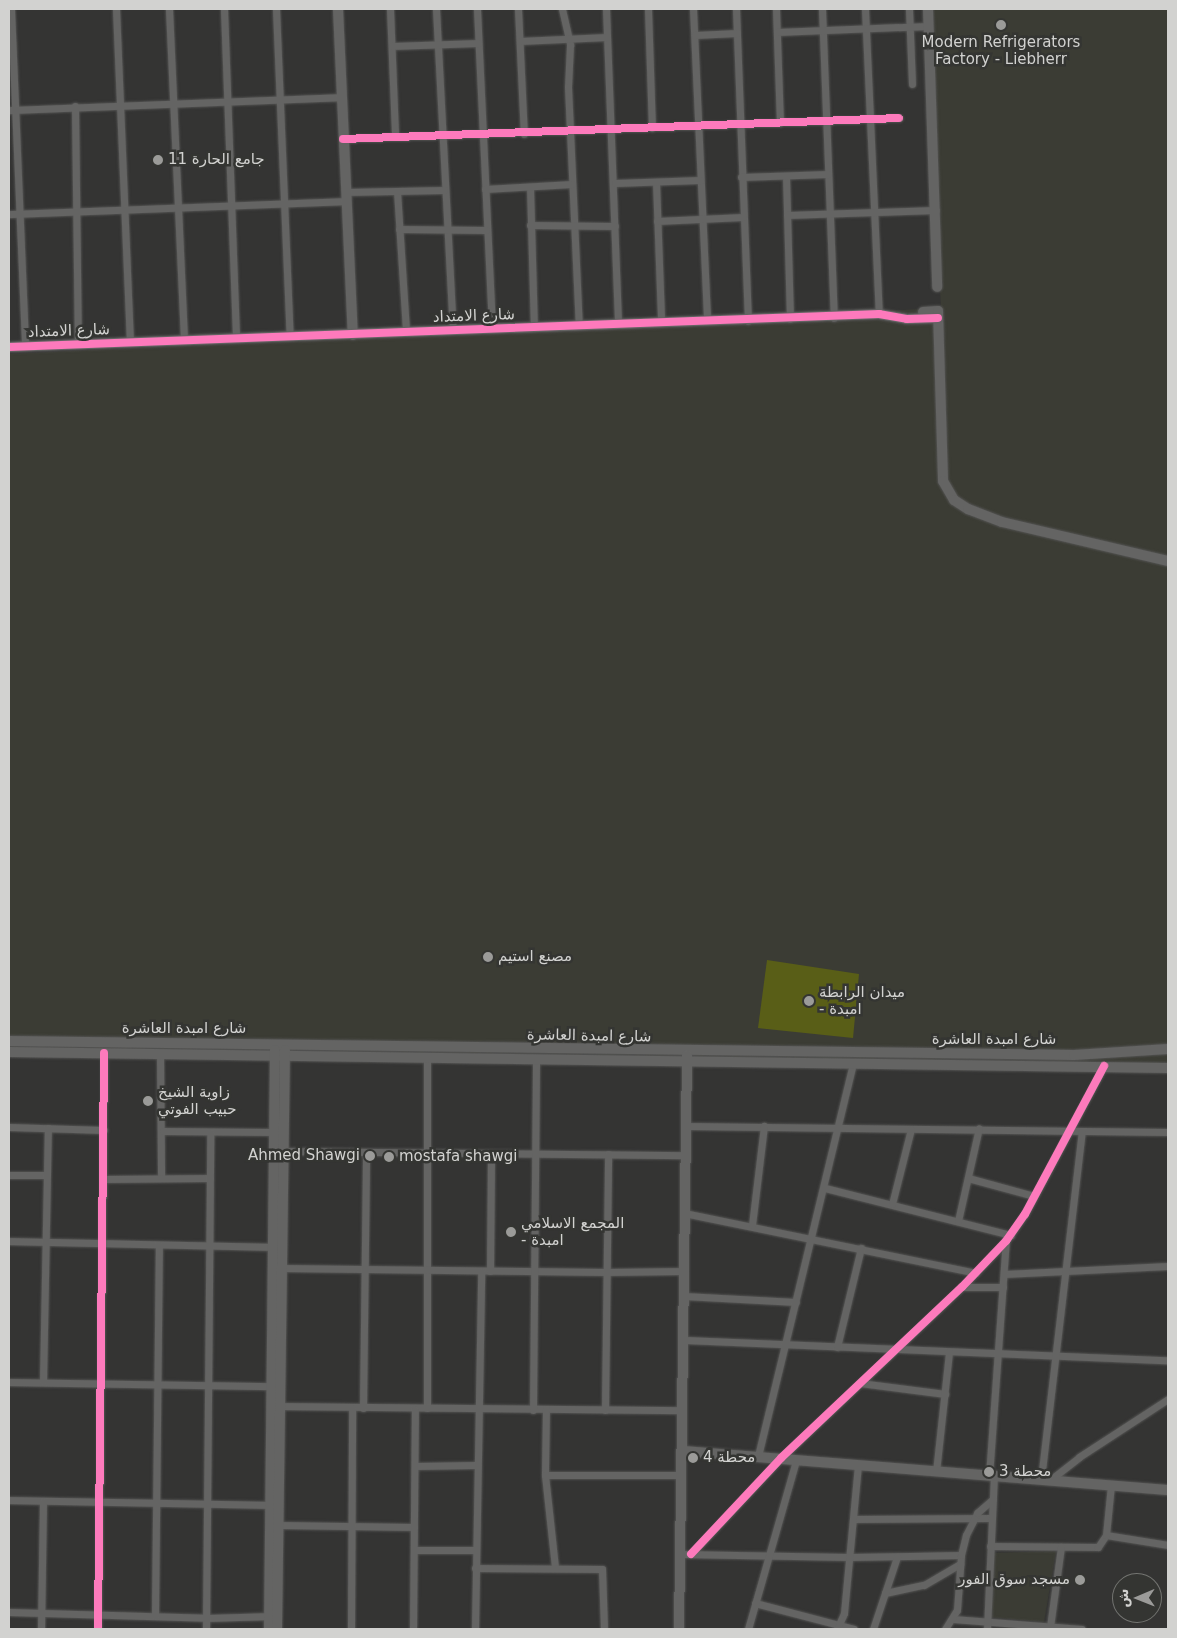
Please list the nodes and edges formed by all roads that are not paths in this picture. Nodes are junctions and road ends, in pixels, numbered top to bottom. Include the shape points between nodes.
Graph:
1 (11, 9) edge
2 (116, 9) edge
3 (169, 9) edge
4 (224, 9) edge
5 (276, 9) edge
6 (338, 9) edge
7 (390, 9) edge
8 (436, 9) edge
9 (477, 9) edge
10 (518, 9) edge
11 (562, 9) edge
12 (606, 9) edge
13 (648, 9) edge
14 (693, 9) edge
15 (736, 9) edge
16 (776, 9) edge
17 (822, 9) edge
18 (865, 9) edge
19 (909, 9) edge
20 (928, 9) edge
21 (910, 26) junction
22 (929, 26) junction
23 (866, 29) junction
24 (823, 30) junction
25 (777, 32) junction
26 (737, 33) junction
27 (695, 35) junction
28 (607, 37) junction
29 (569, 40) junction
30 (520, 42) junction
31 (478, 43) junction
32 (437, 44) junction
33 (392, 46) junction
34 (912, 84) dead end
35 (342, 97) junction
36 (281, 100) junction
37 (227, 101) junction
38 (173, 104) junction
39 (75, 106) junction
40 (120, 106) junction
41 (12, 110) edge
42 (899, 118) dead end
43 (870, 119) junction
44 (827, 121) junction
45 (780, 123) junction
46 (740, 125) junction
47 (699, 127) junction
48 (652, 128) junction
49 (611, 130) junction
50 (570, 132) junction
51 (483, 134) junction
52 (524, 134) junction
53 (441, 135) junction
54 (395, 136) junction
55 (343, 139) junction
56 (828, 174) junction
57 (786, 176) junction
58 (741, 177) junction
59 (700, 180) junction
60 (656, 182) junction
61 (614, 183) junction
62 (572, 184) junction
63 (530, 187) junction
64 (485, 189) junction
65 (444, 190) junction
66 (397, 191) junction
67 (345, 197) junction
68 (285, 203) junction
69 (231, 206) junction
70 (126, 210) junction
71 (177, 210) junction
72 (936, 210) junction
73 (874, 212) junction
74 (74, 213) junction
75 (9, 214) edge
76 (21, 214) junction
77 (830, 214) junction
78 (787, 215) junction
79 (743, 217) junction
80 (702, 219) junction
81 (657, 221) junction
82 (530, 226) junction
83 (573, 226) junction
84 (615, 226) junction
85 (399, 229) junction
86 (446, 229) junction
87 (486, 230) junction
88 (937, 287) dead end
89 (879, 314) junction
90 (834, 318) junction
91 (790, 319) junction
92 (661, 321) junction
93 (707, 321) junction
94 (748, 321) junction
95 (618, 323) junction
96 (579, 325) junction
97 (534, 327) junction
98 (492, 329) junction
99 (453, 330) junction
100 (406, 332) junction
101 (353, 335) junction
102 (290, 336) junction
103 (236, 338) junction
104 (184, 340) junction
105 (130, 342) junction
106 (78, 344) junction
107 (26, 346) junction
108 (9, 347) edge
109 (1168, 561) edge
110 (9, 1042) edge
111 (1168, 1049) edge
112 (280, 1051) junction
113 (9, 1052) edge
114 (104, 1053) junction
115 (160, 1054) junction
116 (687, 1057) junction
117 (427, 1058) junction
118 (536, 1059) junction
119 (853, 1062) junction
120 (1104, 1066) junction
121 (1168, 1068) edge
122 (686, 1126) junction
123 (764, 1126) junction
124 (9, 1127) edge
125 (48, 1128) junction
126 (839, 1128) junction
127 (979, 1128) junction
128 (911, 1129) junction
129 (104, 1130) junction
130 (163, 1131) junction
131 (1068, 1131) junction
132 (210, 1132) junction
133 (274, 1132) junction
134 (1082, 1132) junction
135 (1168, 1132) edge
136 (284, 1151) junction
137 (366, 1152) junction
138 (427, 1152) junction
139 (491, 1153) junction
140 (536, 1153) junction
141 (608, 1154) junction
142 (685, 1155) junction
143 (9, 1175) edge
144 (47, 1175) junction
145 (161, 1178) junction
146 (210, 1178) junction
147 (968, 1178) junction
148 (104, 1179) junction
149 (825, 1188) junction
150 (1034, 1196) junction
151 (892, 1204) junction
152 (684, 1213) junction
153 (958, 1221) junction
154 (752, 1225) junction
155 (812, 1238) junction
156 (1008, 1238) junction
157 (9, 1241) edge
158 (46, 1241) junction
159 (104, 1244) junction
160 (159, 1245) junction
161 (210, 1246) junction
162 (273, 1247) junction
163 (861, 1248) junction
164 (1168, 1266) edge
165 (281, 1268) junction
166 (367, 1270) junction
167 (685, 1270) junction
168 (427, 1271) junction
169 (481, 1271) junction
170 (490, 1271) junction
171 (1066, 1271) junction
172 (535, 1272) junction
173 (606, 1272) junction
174 (976, 1273) junction
175 (1004, 1274) junction
176 (962, 1287) junction
177 (1003, 1288) junction
178 (684, 1296) junction
179 (276, 1301) junction
180 (796, 1302) junction
181 (683, 1340) junction
182 (785, 1344) junction
183 (837, 1347) junction
184 (895, 1350) junction
185 (949, 1352) junction
186 (999, 1354) junction
187 (1056, 1355) junction
188 (1168, 1360) edge
189 (9, 1382) edge
190 (44, 1382) junction
191 (101, 1384) junction
192 (860, 1384) junction
193 (158, 1385) junction
194 (210, 1386) junction
195 (271, 1386) junction
196 (945, 1394) junction
197 (1168, 1399) edge
198 (275, 1406) junction
199 (352, 1408) junction
200 (363, 1408) junction
201 (414, 1408) junction
202 (427, 1408) junction
203 (546, 1409) junction
204 (478, 1410) junction
205 (533, 1410) junction
206 (605, 1410) junction
207 (682, 1410) junction
208 (682, 1451) junction
209 (758, 1456) junction
210 (780, 1458) junction
211 (796, 1460) junction
212 (476, 1465) junction
213 (415, 1466) junction
214 (858, 1466) junction
215 (936, 1472) junction
216 (545, 1475) junction
217 (682, 1476) junction
218 (991, 1476) junction
219 (1046, 1480) junction
220 (1111, 1485) junction
221 (1168, 1490) edge
222 (992, 1499) junction
223 (9, 1500) edge
224 (42, 1500) junction
225 (99, 1503) junction
226 (157, 1503) junction
227 (208, 1504) junction
228 (271, 1505) junction
229 (975, 1518) junction
230 (992, 1518) junction
231 (853, 1519) junction
232 (278, 1525) junction
233 (352, 1526) junction
234 (414, 1527) junction
235 (1106, 1535) junction
236 (1168, 1545) edge
237 (990, 1546) junction
238 (1061, 1547) junction
239 (415, 1550) junction
240 (475, 1550) junction
241 (686, 1554) junction
242 (961, 1555) junction
243 (768, 1556) junction
244 (849, 1557) junction
245 (897, 1557) junction
246 (960, 1564) junction
247 (555, 1567) junction
248 (475, 1568) junction
249 (885, 1593) junction
250 (755, 1603) junction
251 (9, 1612) edge
252 (41, 1612) junction
253 (98, 1616) junction
254 (155, 1616) junction
255 (273, 1616) junction
256 (206, 1618) junction
257 (953, 1619) junction
258 (987, 1626) edge
259 (838, 1627) edge
260 (1050, 1627) junction
261 (41, 1629) edge
262 (98, 1629) edge
263 (206, 1629) edge
264 (269, 1629) edge
265 (277, 1629) edge
266 (350, 1629) edge
267 (413, 1629) edge
268 (475, 1629) edge
269 (604, 1629) edge
270 (679, 1629) edge
271 (748, 1629) edge
272 (854, 1629) edge
273 (873, 1629) edge
274 (945, 1629) edge
275 (1082, 1629) edge

1 - 41 street
2 - 40 street
3 - 38 street
4 - 37 street
5 - 36 street
6 - 35 main road
7 - 33 street
8 - 32 street
9 - 31 street
10 - 30 street
11 - 29 street
12 - 28 street
13 - 48 street
14 - 27 street
15 - 26 street
16 - 25 street
17 - 24 street
18 - 23 street
19 - 21 street
20 - 22 main road
21 - 22 street
21 - 23 street
21 - 34 street
22 - 72 main road
23 - 24 street
23 - 43 street
24 - 25 street
24 - 44 street
25 - 45 street
26 - 27 street
26 - 46 street
27 - 47 street
28 - 29 street
28 - 49 street
29 - 30 street
29 - 50 street
30 - 52 street
31 - 32 street
31 - 51 street
32 - 33 street
32 - 53 street
33 - 54 street
35 - 36 street
35 - 55 main road
36 - 37 street
36 - 68 street
37 - 38 street
37 - 69 street
38 - 40 street
38 - 71 street
39 - 40 street
39 - 41 street
39 - 74 street
40 - 70 street
41 - 76 street
42 - 43 street
43 - 44 street
43 - 73 street
44 - 45 street
44 - 56 street
45 - 46 street
46 - 47 street
46 - 58 street
47 - 48 street
47 - 59 street
48 - 49 street
49 - 50 street
49 - 61 street
50 - 52 street
50 - 62 street
51 - 52 street
51 - 53 street
51 - 64 street
53 - 54 street
53 - 65 street
54 - 55 street
55 - 67 main road
56 - 57 street
56 - 77 street
57 - 58 street
57 - 78 street
58 - 79 street
59 - 60 street
59 - 80 street
60 - 61 street
60 - 81 street
61 - 84 street
62 - 63 street
62 - 83 street
63 - 64 street
63 - 82 street
64 - 87 street
65 - 66 street
65 - 86 street
66 - 67 street
66 - 85 street
67 - 68 street
67 - 101 main road
68 - 69 street
68 - 102 street
69 - 71 street
69 - 103 street
70 - 71 street
70 - 74 street
70 - 105 street
71 - 104 street
72 - 73 street
72 - 88 main road
73 - 77 street
73 - 89 street
74 - 76 street
74 - 106 street
75 - 76 street
76 - 107 street
77 - 78 street
77 - 90 street
78 - 91 street
79 - 80 street
79 - 94 street
80 - 81 street
80 - 93 street
81 - 92 street
82 - 83 street
82 - 97 street
83 - 84 street
83 - 96 street
84 - 95 street
85 - 86 street
85 - 100 street
86 - 87 street
86 - 99 street
87 - 98 street
89 - 90 main road, شارع الامتداد
89 - 109 main road, شارع الامتداد via 903,317 938,314 943,481 954,500 1002,522
90 - 91 main road, شارع الامتداد
91 - 94 main road, شارع الامتداد
92 - 93 main road, شارع الامتداد
92 - 95 main road, شارع الامتداد
93 - 94 main road, شارع الامتداد
95 - 96 main road, شارع الامتداد
96 - 97 main road, شارع الامتداد
97 - 98 main road, شارع الامتداد
98 - 99 main road, شارع الامتداد
99 - 100 main road, شارع الامتداد
100 - 101 main road, شارع الامتداد
101 - 102 main road, شارع الامتداد
102 - 103 main road, شارع الامتداد
103 - 104 main road, شارع الامتداد
104 - 105 main road, شارع الامتداد
105 - 106 main road, شارع الامتداد
106 - 107 main road, شارع الامتداد
107 - 108 main road, شارع الامتداد
110 - 112 main road, شارع امبدة العاشرة
111 - 116 main road, شارع امبدة العاشرة via 1074,1055
112 - 115 main road, شارع امبدة العاشرة
112 - 116 main road, شارع امبدة العاشرة
112 - 117 main road, شارع امبدة العاشرة
112 - 133 main road
112 - 136 main road
113 - 114 main road, شارع امبدة العاشرة
114 - 115 main road, شارع امبدة العاشرة
114 - 129 street
115 - 130 street
116 - 118 main road, شارع امبدة العاشرة
116 - 119 main road, شارع امبدة العاشرة
116 - 122 main road
117 - 118 main road, شارع امبدة العاشرة
117 - 138 street
118 - 140 street
119 - 120 main road, شارع امبدة العاشرة
119 - 126 street
120 - 121 main road, شارع امبدة العاشرة
120 - 131 street
122 - 123 street
122 - 142 main road
123 - 126 street
123 - 154 street
124 - 125 street
125 - 129 street
125 - 144 street
126 - 128 street
126 - 149 street
127 - 128 street
127 - 131 street
127 - 147 street
128 - 151 street
129 - 148 street
130 - 132 street
130 - 145 street
131 - 134 street
131 - 150 street
132 - 133 street
132 - 146 street
133 - 162 main road
134 - 135 street
134 - 171 street
136 - 137 street
136 - 165 main road
137 - 138 street
137 - 166 street
138 - 139 street
138 - 168 street
139 - 140 street
139 - 170 street
140 - 141 street
140 - 172 street
141 - 142 street
141 - 173 street
142 - 152 main road
143 - 144 street
144 - 158 street
145 - 146 street
145 - 148 street
146 - 161 street
147 - 150 street
147 - 153 street
148 - 159 street
149 - 151 street
149 - 155 street
150 - 156 street
151 - 153 street
152 - 154 street
152 - 167 main road
153 - 156 street
154 - 155 street
155 - 163 street
155 - 180 street
156 - 174 street
156 - 175 street
157 - 158 street
158 - 159 street
158 - 190 street
159 - 160 street
159 - 191 street
160 - 161 street
160 - 193 street
161 - 162 street
161 - 194 street
162 - 179 main road
163 - 174 street
163 - 183 street
164 - 171 street
165 - 166 street
165 - 179 main road
166 - 168 street
166 - 200 street
167 - 173 street
167 - 178 main road
168 - 169 street
168 - 202 street
169 - 170 street
169 - 204 street
170 - 172 street
171 - 175 street
171 - 187 street
172 - 173 street
172 - 205 street
173 - 206 street
174 - 176 street
175 - 177 street
176 - 177 street
176 - 184 street
177 - 186 street
178 - 180 street
178 - 181 main road
179 - 195 main road
179 - 198 main road
180 - 182 street
181 - 182 street
181 - 207 main road
182 - 183 street
182 - 209 street
183 - 184 street
184 - 185 street
184 - 192 street
185 - 186 street
185 - 196 street
186 - 187 street
186 - 218 street
187 - 188 street
187 - 219 street
189 - 190 street
190 - 191 street
191 - 193 street
191 - 225 street
192 - 196 street
192 - 210 street
193 - 194 street
193 - 226 street
194 - 195 street
194 - 227 street
195 - 198 main road
196 - 215 street
197 - 219 street
198 - 199 street
198 - 228 main road
198 - 232 main road
199 - 200 street
199 - 233 street
200 - 201 street
201 - 202 street
201 - 213 street
202 - 204 street
203 - 205 street
203 - 206 street
203 - 216 street
204 - 205 street
204 - 212 street
206 - 207 street
207 - 208 main road
208 - 209 main road
208 - 217 main road
209 - 210 main road
210 - 211 main road
210 - 241 street
211 - 214 main road
211 - 243 street
212 - 213 street
212 - 240 street
213 - 234 street
214 - 215 main road
214 - 231 street
215 - 218 main road
216 - 217 street
216 - 247 street
217 - 241 main road
218 - 219 main road
218 - 222 street
219 - 220 main road
220 - 221 main road
220 - 235 street
222 - 229 street
222 - 230 street
223 - 224 street
224 - 225 street
224 - 252 street
225 - 226 street
225 - 253 street
226 - 227 street
226 - 254 street
227 - 228 street
227 - 256 street
228 - 255 main road
229 - 230 street
229 - 231 street
229 - 242 street
230 - 237 street
231 - 244 street
232 - 233 street
232 - 255 main road
233 - 234 street
233 - 266 street
234 - 239 street
235 - 236 street
235 - 238 street via 1098,1547
237 - 238 street
237 - 258 street
238 - 260 street
239 - 240 street
239 - 267 street
240 - 248 street
241 - 243 street
241 - 270 main road
242 - 245 street
242 - 246 street
243 - 244 street
243 - 250 street
244 - 245 street
244 - 259 street via 844,1613
245 - 249 street
246 - 249 street via 924,1586
246 - 257 street via 957,1610
247 - 248 street
247 - 269 street via 602,1569
248 - 268 street
249 - 273 street
250 - 259 street
250 - 271 street
251 - 252 street
252 - 253 street
252 - 261 street
253 - 254 street
253 - 262 street
254 - 256 street
255 - 256 street
255 - 264 main road
255 - 265 main road
256 - 263 street
257 - 258 street
257 - 274 street
258 - 260 street
259 - 272 street
260 - 275 street

